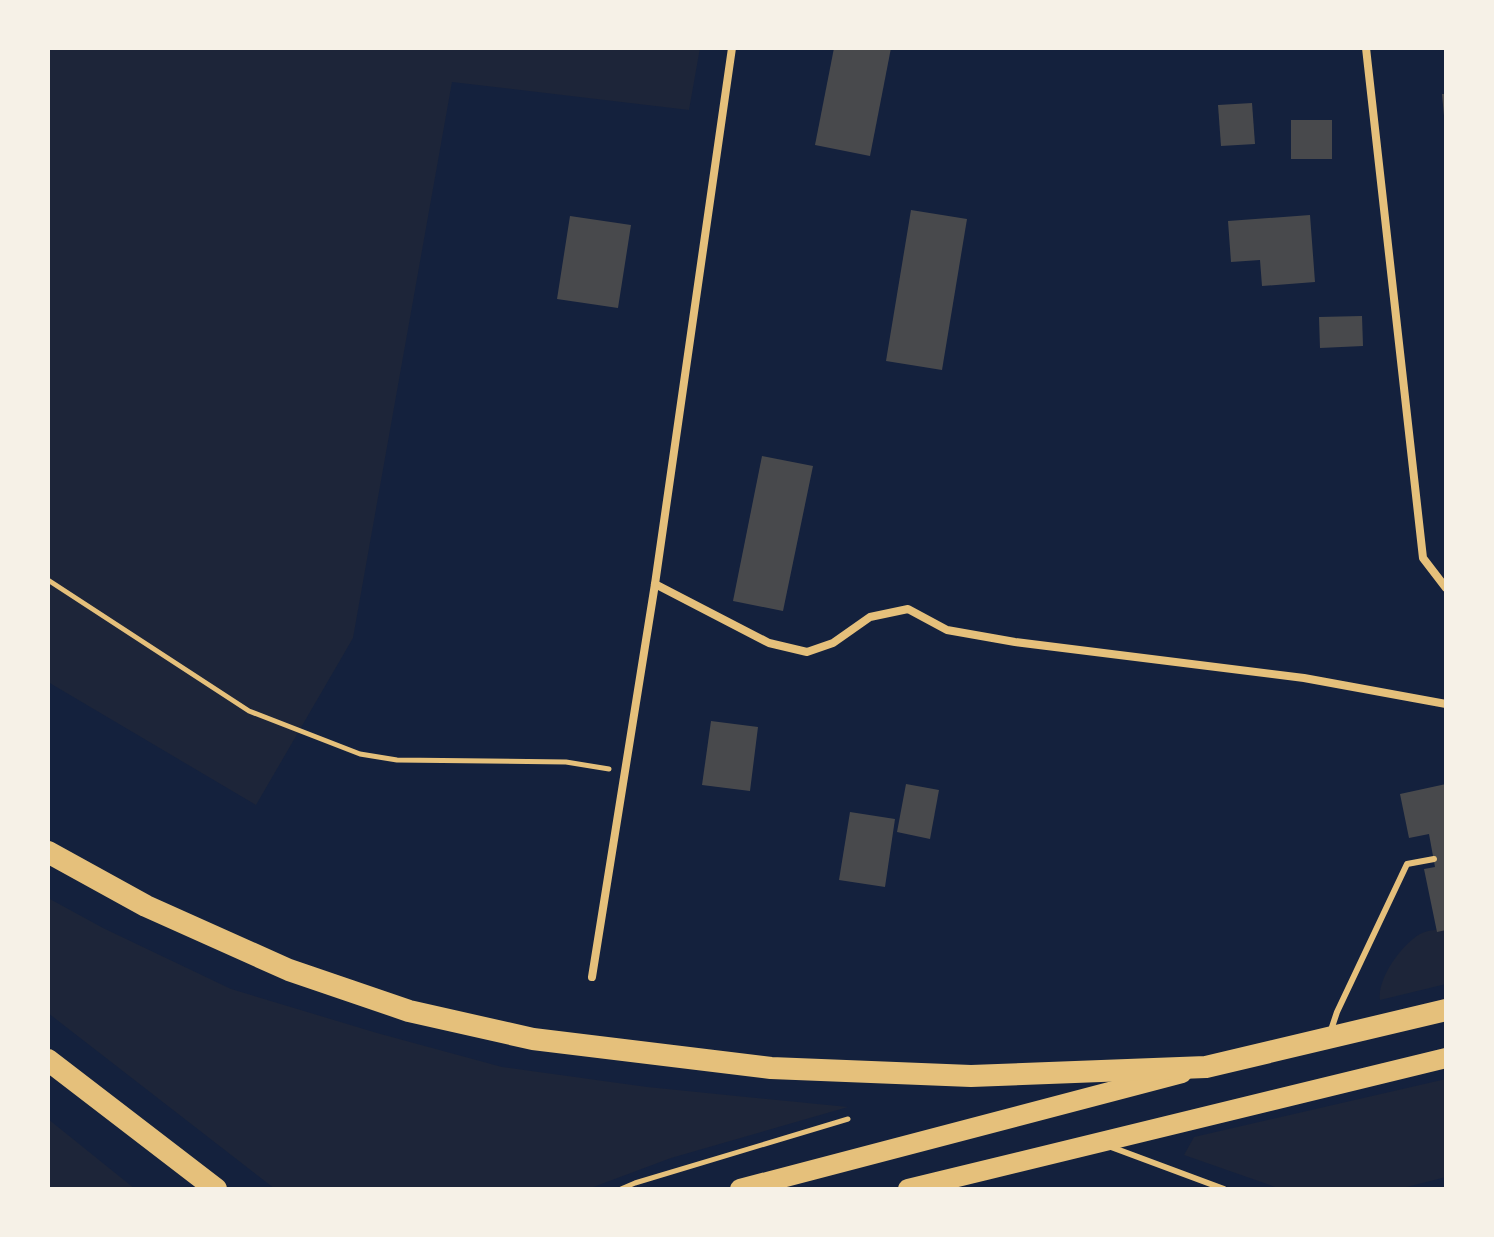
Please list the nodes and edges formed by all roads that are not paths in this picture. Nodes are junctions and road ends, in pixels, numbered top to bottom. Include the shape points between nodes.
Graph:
1 (732, 48) edge
2 (1366, 48) edge
3 (655, 584) junction
4 (1446, 588) edge
5 (1446, 704) edge
6 (48, 852) edge
7 (1434, 859) dead end
8 (592, 977) dead end
9 (1446, 1010) edge
10 (1329, 1037) junction
11 (1446, 1058) edge
12 (48, 1060) edge
13 (1206, 1067) junction
14 (1096, 1142) junction
15 (216, 1189) edge
16 (740, 1189) edge
17 (908, 1189) edge
18 (1224, 1189) edge

1 - 3 street
2 - 4 street via 1423,558
3 - 5 street via 769,643 807,652 833,643 870,617 908,609 947,630 1002,640 1304,678
3 - 8 street
6 - 13 highway via 146,906 289,970 409,1011 533,1039 771,1068 971,1076
7 - 10 lane via 1407,864
9 - 10 highway
10 - 13 highway
11 - 14 main road
12 - 15 highway
13 - 16 main road
14 - 17 main road
14 - 18 lane

